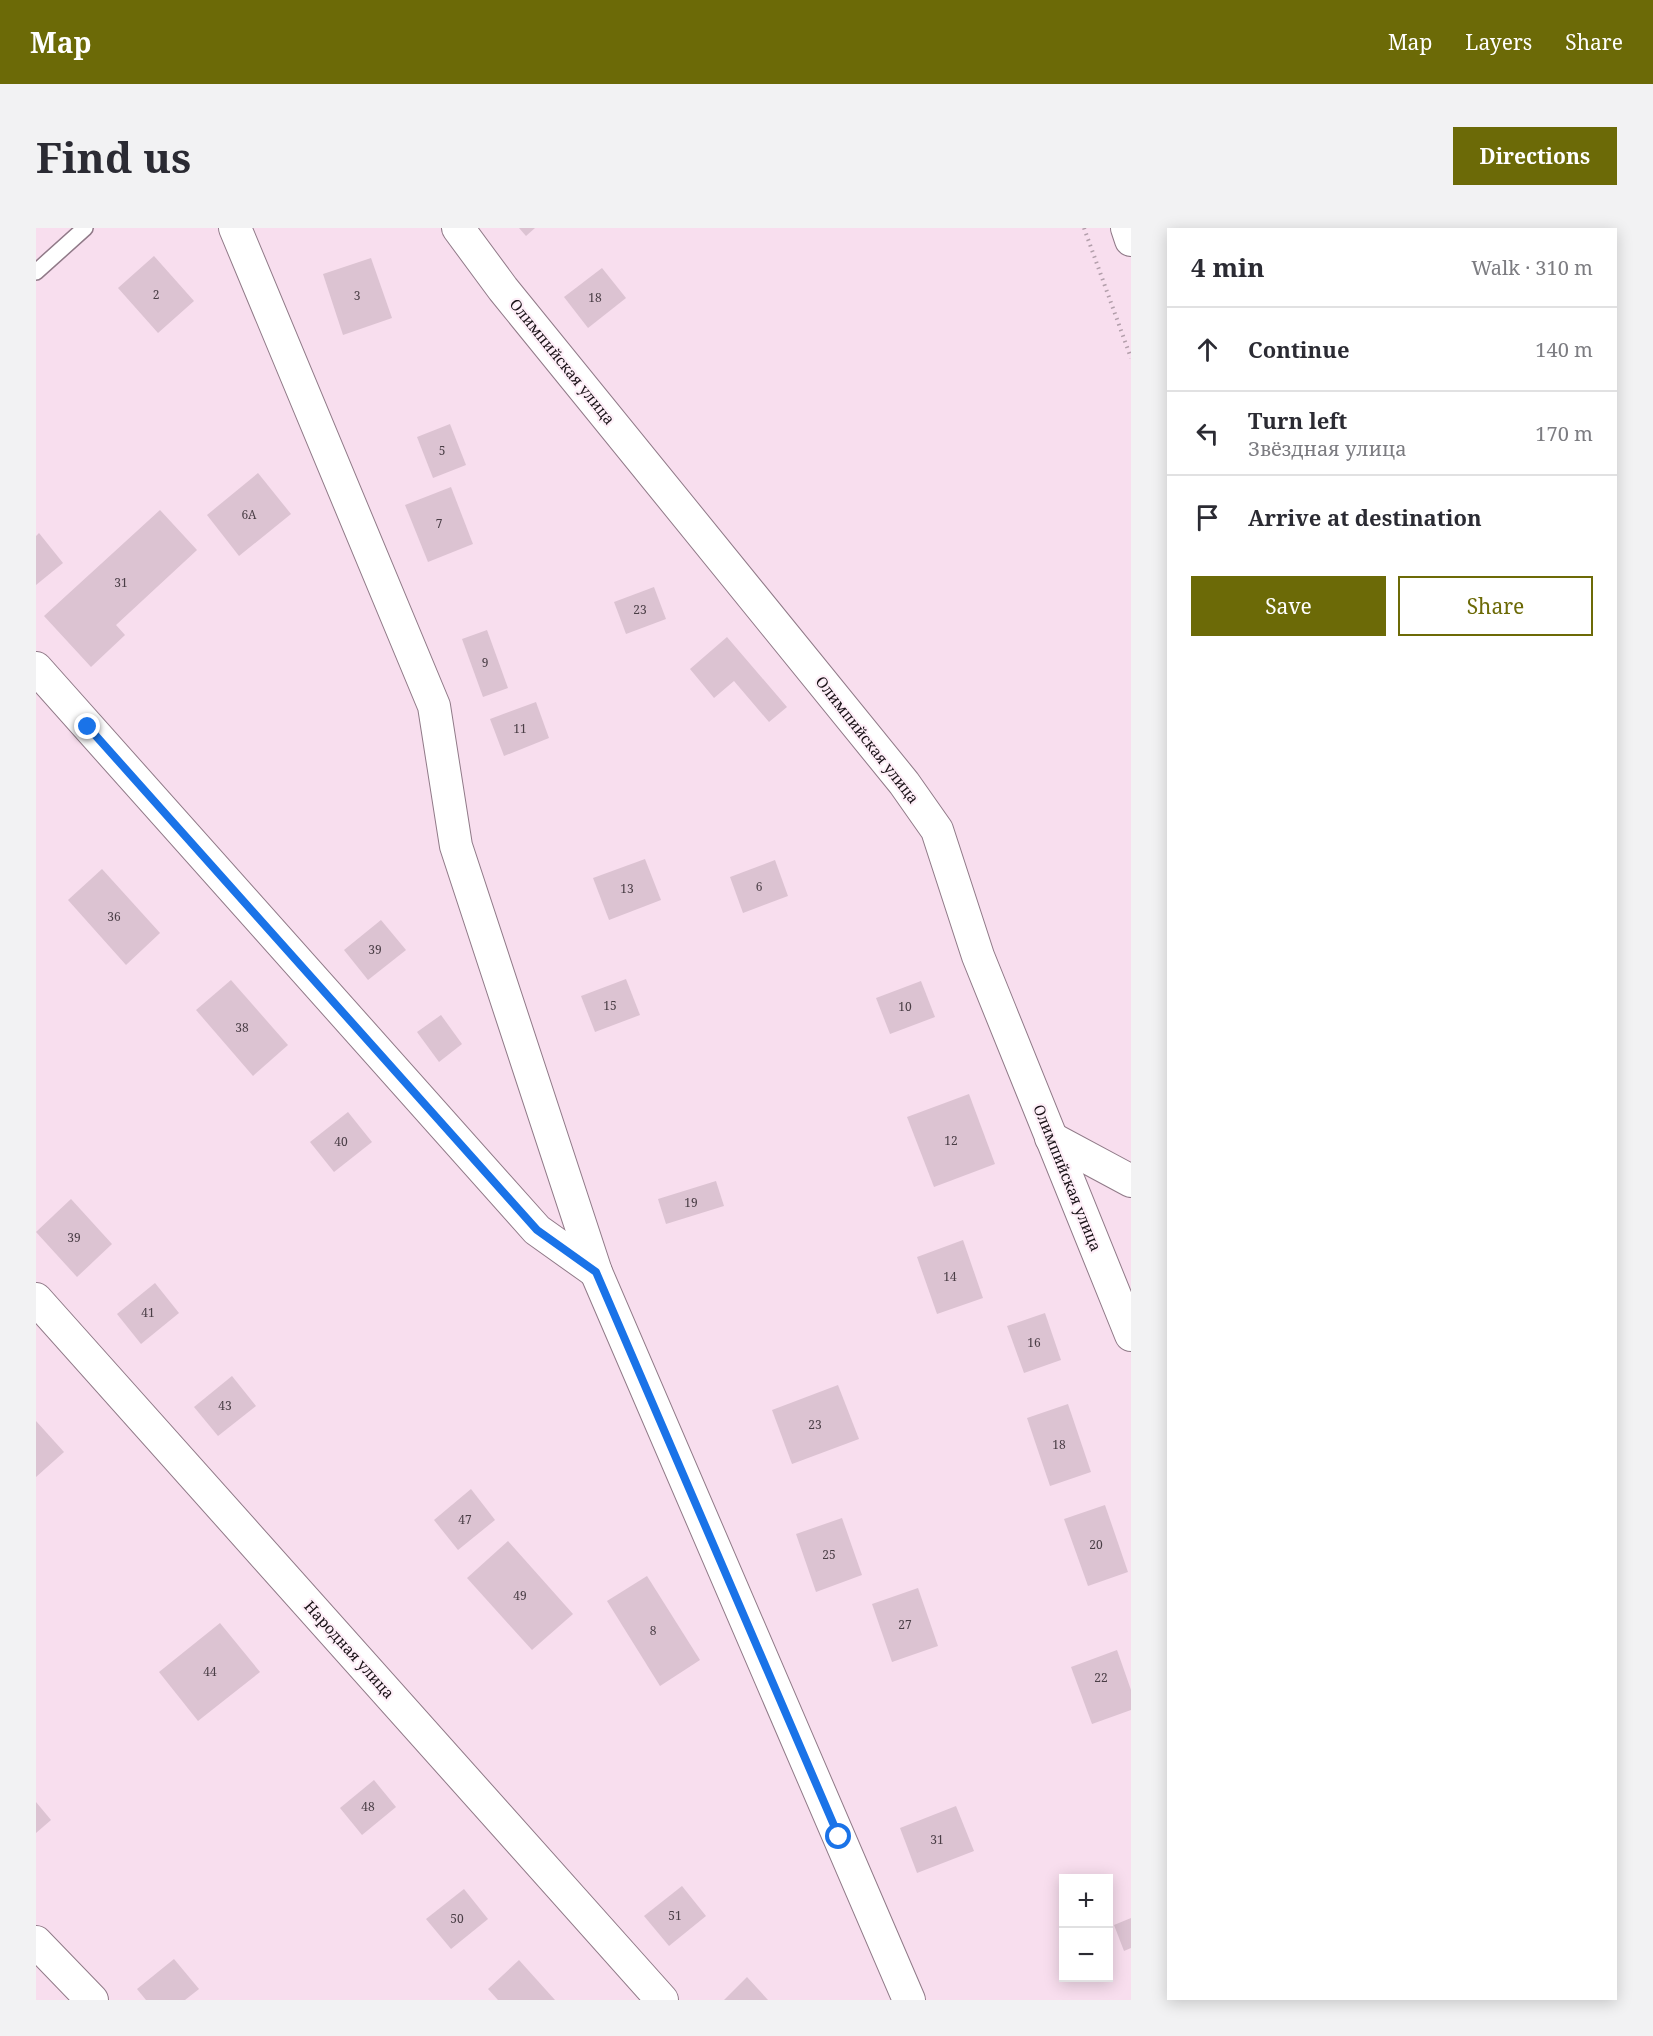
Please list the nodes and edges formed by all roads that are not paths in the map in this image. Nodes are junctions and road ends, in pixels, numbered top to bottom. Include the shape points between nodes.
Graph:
1 (85, 228) edge
2 (235, 228) edge
3 (458, 228) edge
4 (1127, 228) edge
5 (1131, 240) edge
6 (36, 272) edge
7 (36, 668) edge
8 (1051, 1137) junction
9 (1131, 1181) edge
10 (596, 1272) junction
11 (36, 1299) edge
12 (1131, 1335) edge
13 (36, 1942) edge
14 (92, 2000) edge
15 (662, 2000) edge
16 (909, 2000) edge

1 - 6 lane
2 - 10 street via 434,706 456,846
3 - 8 street, Олимпийская улица via 503,290 904,783 938,830 978,956
4 - 5 street
7 - 10 street via 537,1230
8 - 9 street
8 - 12 street, Олимпийская улица
10 - 16 street
11 - 15 street, Народная улица
13 - 14 street

